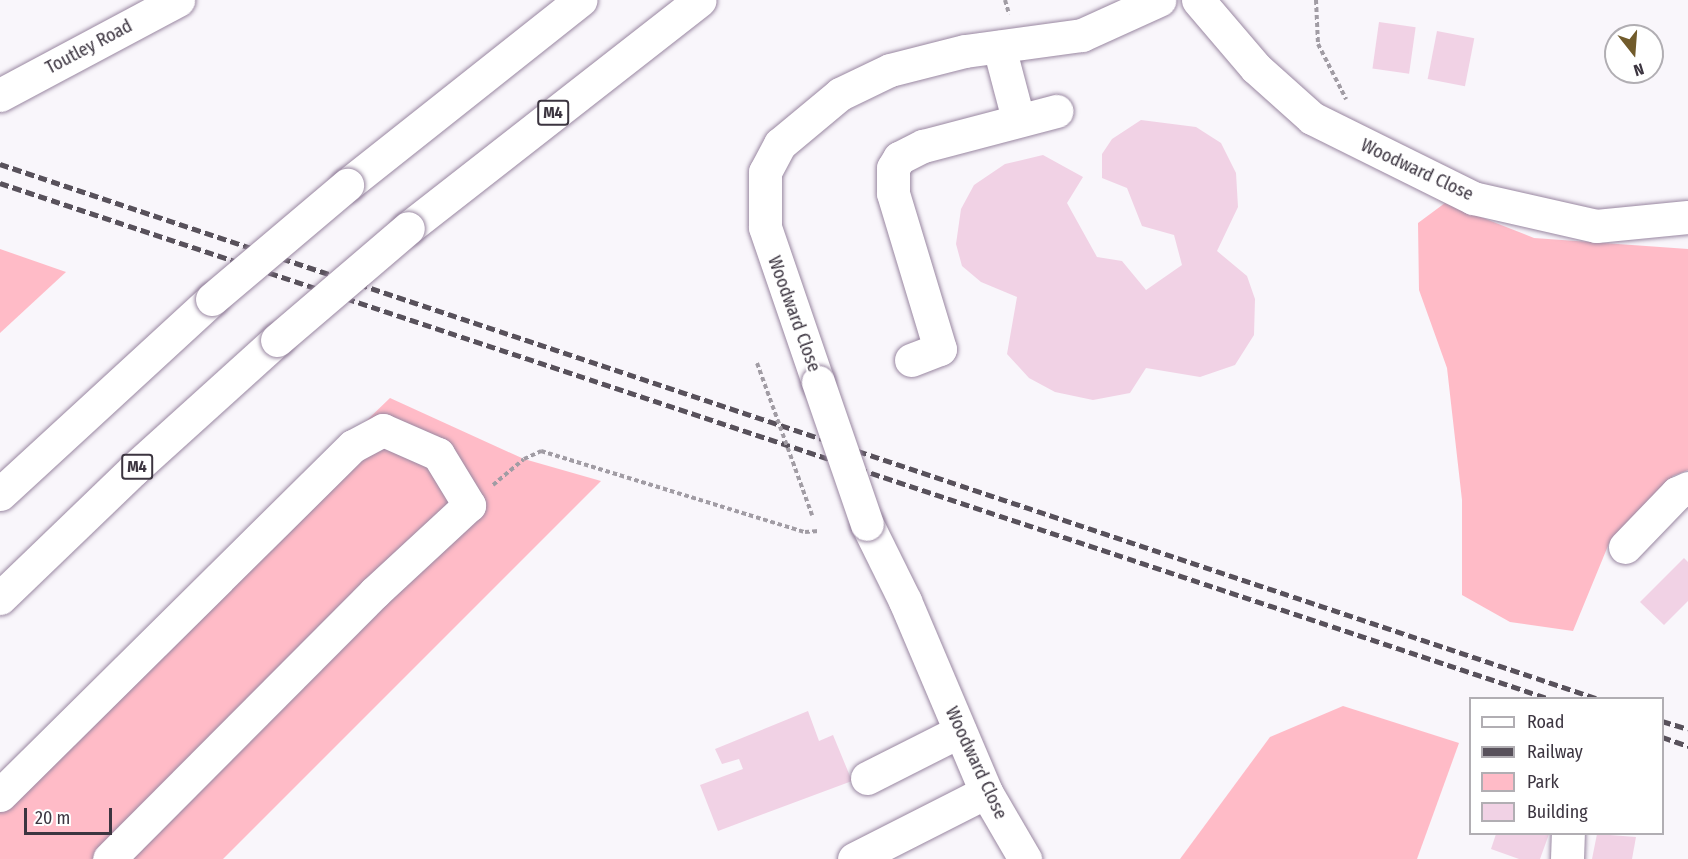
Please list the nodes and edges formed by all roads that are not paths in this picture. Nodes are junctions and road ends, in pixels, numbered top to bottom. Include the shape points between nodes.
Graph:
1 (178, 0) edge
2 (580, 0) edge
3 (700, 0) edge
4 (1160, 0) edge
5 (1198, 0) edge
6 (999, 47) junction
7 (0, 95) edge
8 (1056, 111) dead end
9 (1018, 119) junction
10 (1688, 217) edge
11 (911, 360) dead end
12 (1688, 488) edge
13 (0, 494) edge
14 (1625, 547) dead end
15 (0, 598) edge
16 (960, 731) junction
17 (867, 778) dead end
18 (986, 792) junction
19 (0, 795) edge
20 (1568, 835) edge
21 (109, 859) edge
22 (854, 859) edge
23 (1025, 859) edge
24 (1567, 859) edge

1 - 7 main road, Toutley Road
2 - 13 main road, bridge via 346,185 212,299
3 - 15 main road, M4, bridge via 408,228 134,469
4 - 6 main road, Woodward Close via 1082,35
5 - 10 main road, Woodward Close via 1256,68 1312,118 1473,198 1596,226
6 - 9 main road
6 - 16 main road, Woodward Close, bridge via 917,61 865,81 801,123 772,156 763,189 767,236 867,524 905,601
8 - 9 main road
9 - 11 main road via 916,148 899,158 893,168 893,193 940,349
12 - 14 main road via 1677,493
16 - 17 main road
16 - 18 main road, Woodward Close
18 - 22 main road
18 - 23 main road, Woodward Close
19 - 21 main road via 353,446 383,430 438,454 469,505 374,593
20 - 24 main road

